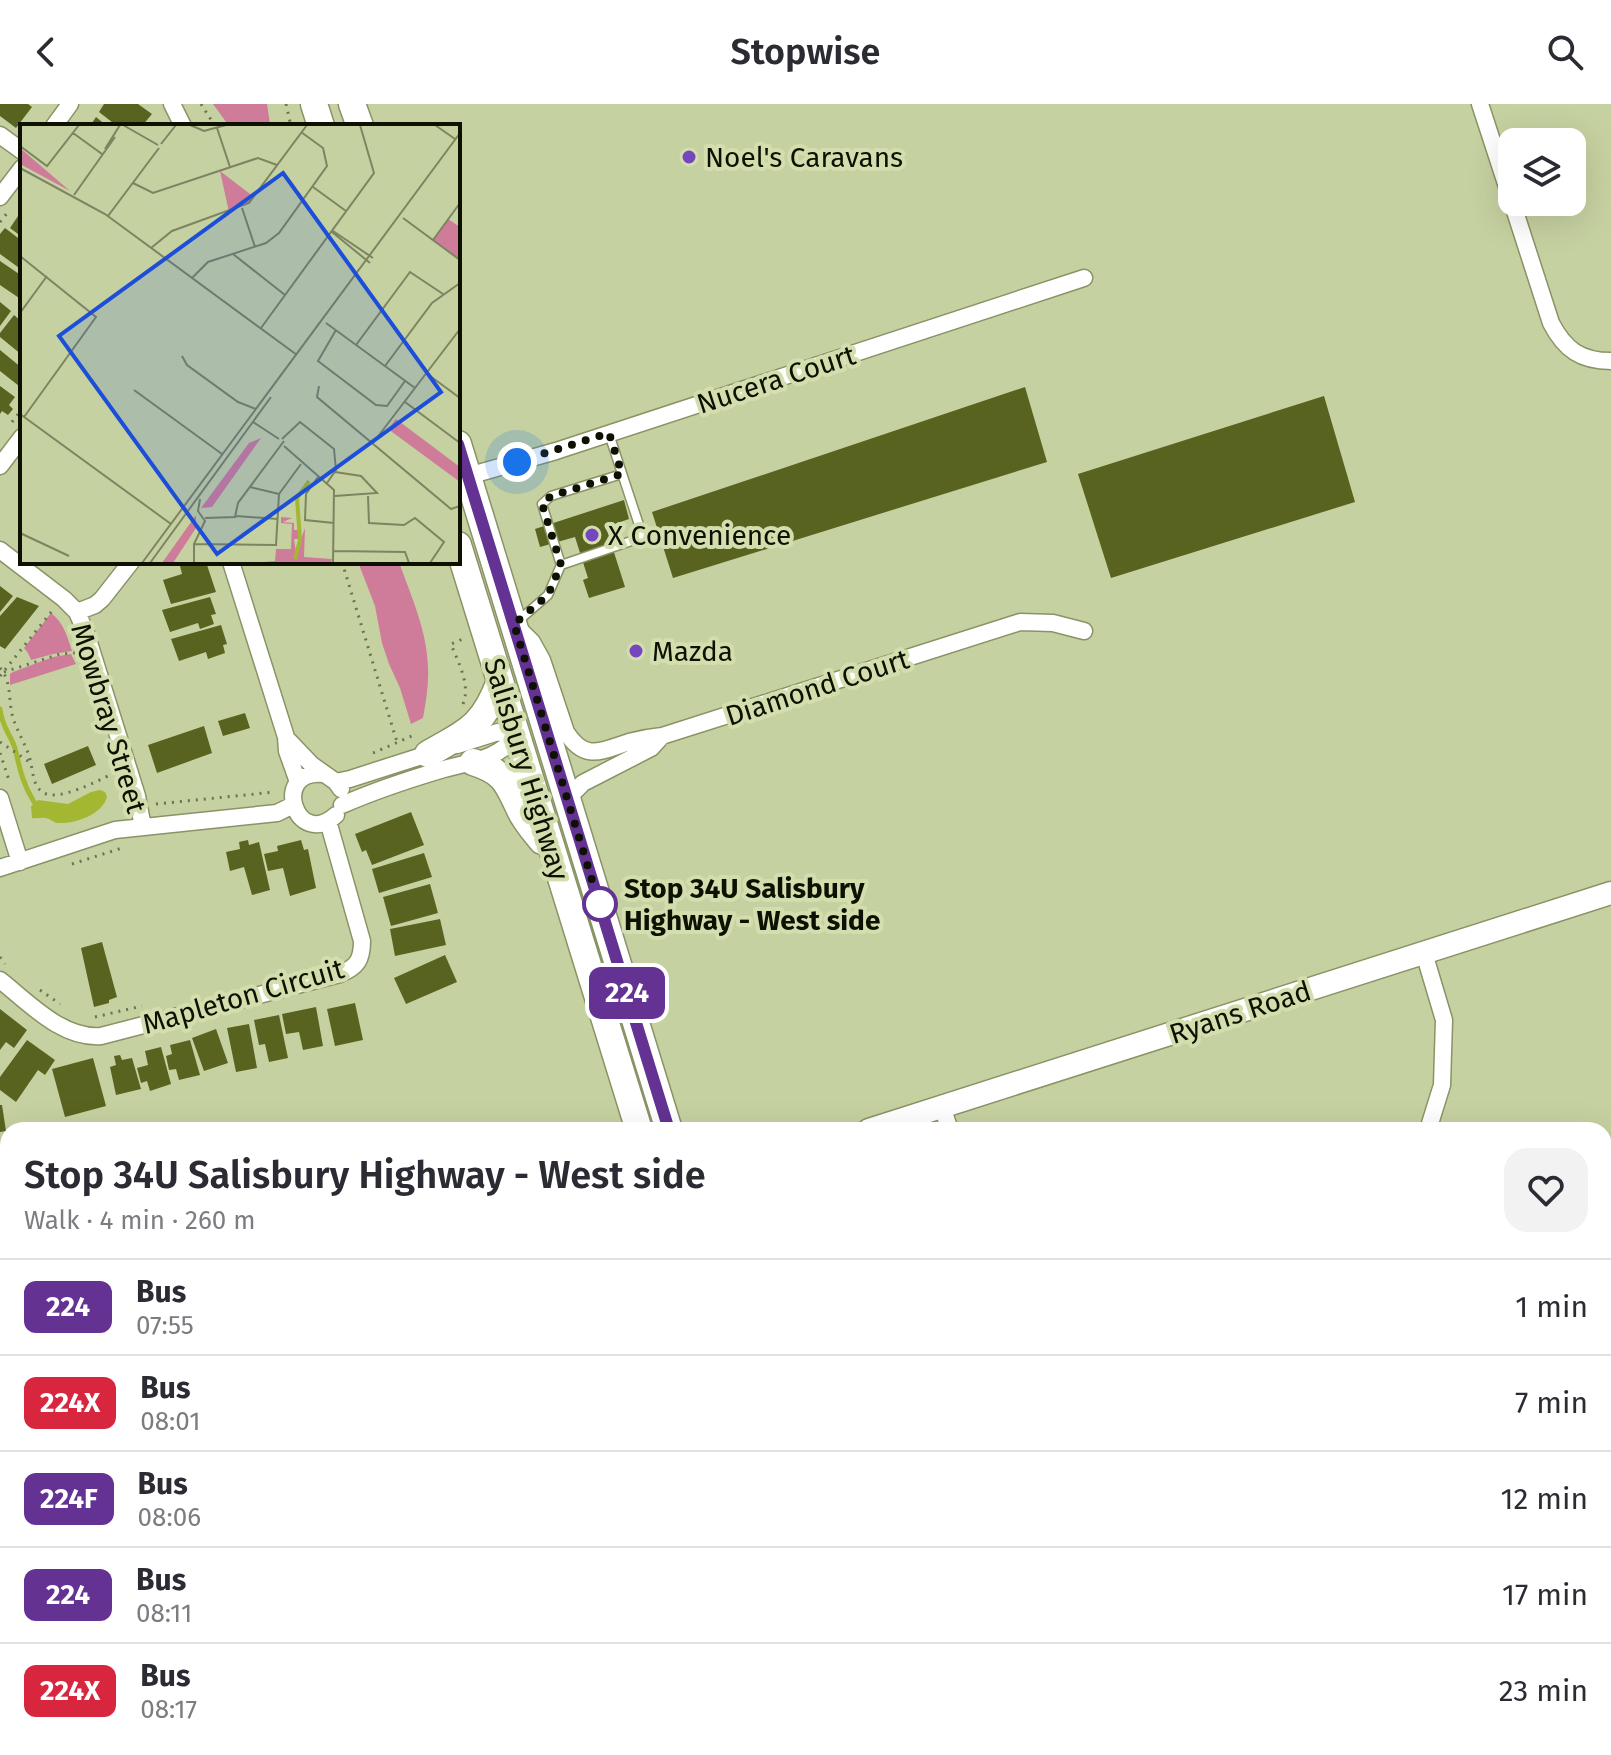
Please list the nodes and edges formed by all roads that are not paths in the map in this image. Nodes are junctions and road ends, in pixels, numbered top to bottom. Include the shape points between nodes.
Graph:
1 (70, 104) edge
2 (172, 104) edge
3 (352, 104) edge
4 (1480, 104) edge
5 (55, 124) edge
6 (182, 124) edge
7 (359, 124) edge
8 (0, 135) edge
9 (20, 150) edge
10 (1498, 159) edge
11 (20, 171) edge
12 (0, 197) edge
13 (1517, 216) edge
14 (1084, 278) dead end
15 (1611, 361) edge
16 (609, 433) junction
17 (20, 440) edge
18 (460, 450) edge
19 (0, 466) edge
20 (622, 474) junction
21 (468, 476) junction
22 (0, 550) edge
23 (460, 551) edge
24 (494, 561) junction
25 (129, 564) edge
26 (232, 564) edge
27 (561, 565) junction
28 (77, 612) junction
29 (514, 624) junction
30 (1084, 631) dead end
31 (500, 681) junction
32 (517, 736) junction
33 (662, 736) junction
34 (286, 737) junction
35 (426, 743) junction
36 (473, 762) junction
37 (557, 764) junction
38 (330, 778) junction
39 (298, 782) junction
40 (6, 795) edge
41 (567, 799) junction
42 (293, 805) junction
43 (342, 805) junction
44 (328, 821) junction
45 (143, 827) junction
46 (556, 860) junction
47 (20, 862) junction
48 (0, 868) edge
49 (1611, 893) edge
50 (1424, 953) junction
51 (3, 972) edge
52 (942, 1107) junction
53 (637, 1122) edge
54 (667, 1122) edge
55 (894, 1122) edge
56 (947, 1122) edge
57 (1430, 1122) edge

1 - 5 street
2 - 6 street
3 - 7 main road
4 - 10 street
8 - 9 street
11 - 12 street
13 - 15 street via 1558,337 1579,355
14 - 16 street, Nucera Court
16 - 20 lane
16 - 21 street, Nucera Court
17 - 19 street
18 - 21 main road, Salisbury Highway
20 - 27 lane via 551,496 542,504
20 - 27 lane via 643,537
21 - 24 main road, Salisbury Highway
22 - 28 street, Mowbray Street
23 - 31 main road, Salisbury Highway
24 - 29 main road, Salisbury Highway
24 - 32 main road via 496,616 525,715
25 - 28 street via 102,599
26 - 34 street
27 - 29 lane via 548,595
28 - 45 street, Mowbray Street
29 - 33 street via 542,660 566,732 578,747 602,751
29 - 37 main road, Salisbury Highway
30 - 33 street, Diamond Court via 1020,622
31 - 32 main road, Salisbury Highway
31 - 35 main road via 478,722
32 - 35 street via 498,732
32 - 36 street via 506,748
32 - 37 main road
32 - 46 main road, Salisbury Highway
33 - 41 street, Diamond Court via 651,748 583,783
34 - 38 street
34 - 39 street
35 - 38 street via 350,779
36 - 43 street
36 - 46 main road via 493,770 507,784
37 - 41 main road, Salisbury Highway
38 - 39 street via 309,774
38 - 43 street via 343,797
39 - 42 street
40 - 47 street
41 - 54 main road, Salisbury Highway
42 - 44 street via 307,821
42 - 45 street via 277,813
43 - 44 street
44 - 51 street, Mapleton Circuit via 362,941 352,969 92,1037 70,1032
45 - 47 street via 115,830
46 - 53 main road, Salisbury Highway
47 - 48 street
49 - 50 street, Ryans Road
50 - 52 street, Ryans Road
50 - 57 street via 1444,1020 1442,1085
52 - 55 street, Ryans Road
52 - 56 street

